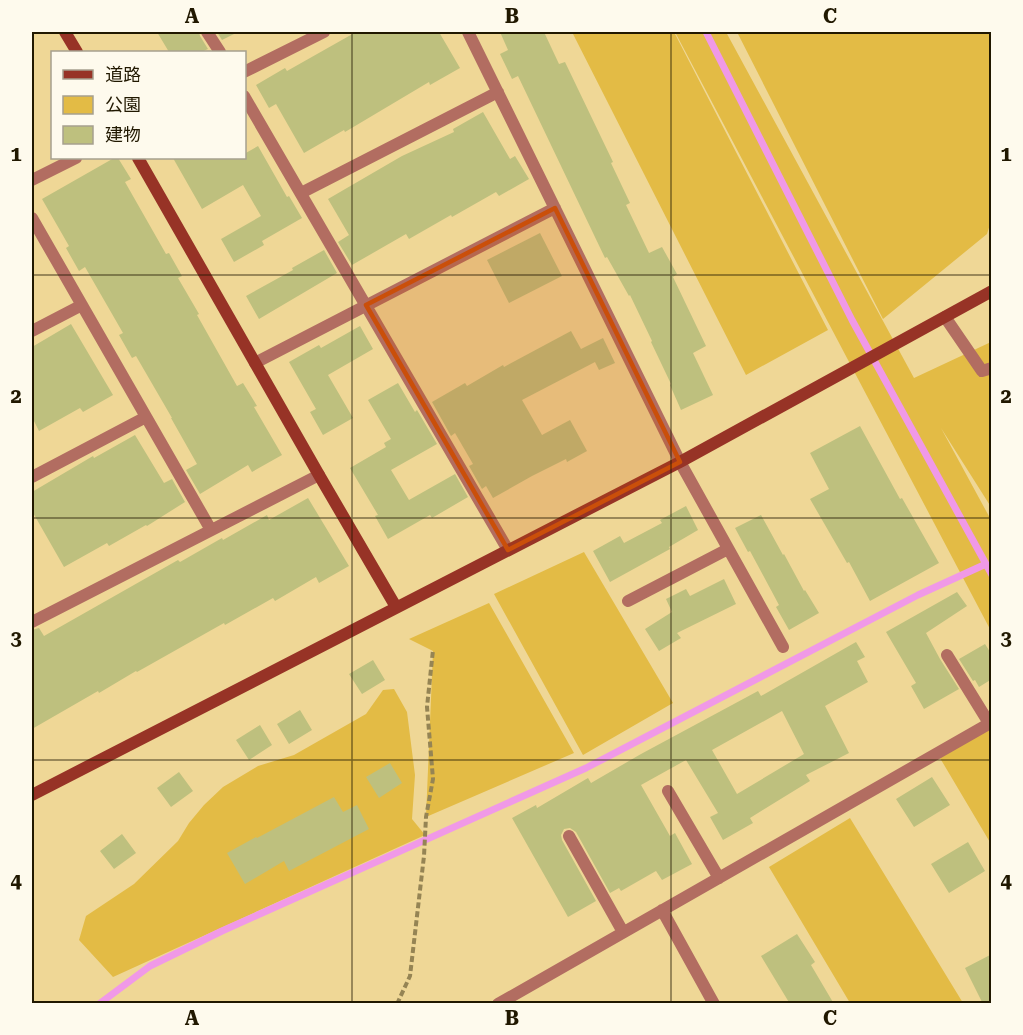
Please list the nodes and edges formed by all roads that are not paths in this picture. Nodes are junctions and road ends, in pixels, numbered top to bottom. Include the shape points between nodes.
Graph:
1 (64, 32) edge
2 (207, 32) edge
3 (324, 32) edge
4 (468, 32) edge
5 (76, 51) edge
6 (218, 51) edge
7 (246, 71) edge
8 (498, 92) junction
9 (246, 99) edge
10 (74, 159) edge
11 (139, 159) edge
12 (32, 180) edge
13 (301, 193) junction
14 (555, 208) junction
15 (32, 218) edge
16 (992, 291) edge
17 (366, 304) junction
18 (82, 306) junction
19 (945, 317) junction
20 (32, 332) edge
21 (255, 363) junction
22 (992, 368) edge
23 (146, 417) junction
24 (680, 462) junction
25 (319, 475) junction
26 (32, 477) edge
27 (211, 530) junction
28 (728, 549) junction
29 (508, 550) junction
30 (628, 601) dead end
31 (396, 607) junction
32 (32, 621) edge
33 (783, 647) dead end
34 (947, 655) dead end
35 (990, 723) edge
36 (668, 791) dead end
37 (32, 795) edge
38 (569, 836) dead end
39 (719, 878) junction
40 (662, 910) junction
41 (623, 932) junction
42 (498, 1004) edge
43 (714, 1004) edge

1 - 5 street
2 - 6 street
3 - 7 street
4 - 8 street
8 - 13 street
8 - 14 street
9 - 13 street
10 - 12 street
11 - 21 street
13 - 17 street
14 - 17 street
14 - 24 street
15 - 18 street
16 - 19 street
17 - 21 street
17 - 29 street
18 - 20 street
18 - 23 street
19 - 22 street via 982,371
19 - 24 street
21 - 25 street
23 - 26 street
23 - 27 street
24 - 28 street
24 - 29 street
25 - 27 street
25 - 31 street
27 - 32 street
28 - 30 street
28 - 33 street
29 - 31 street
31 - 37 street
34 - 35 street
35 - 39 street
36 - 39 street
38 - 41 street
39 - 40 street
40 - 41 street
40 - 43 street
41 - 42 street

